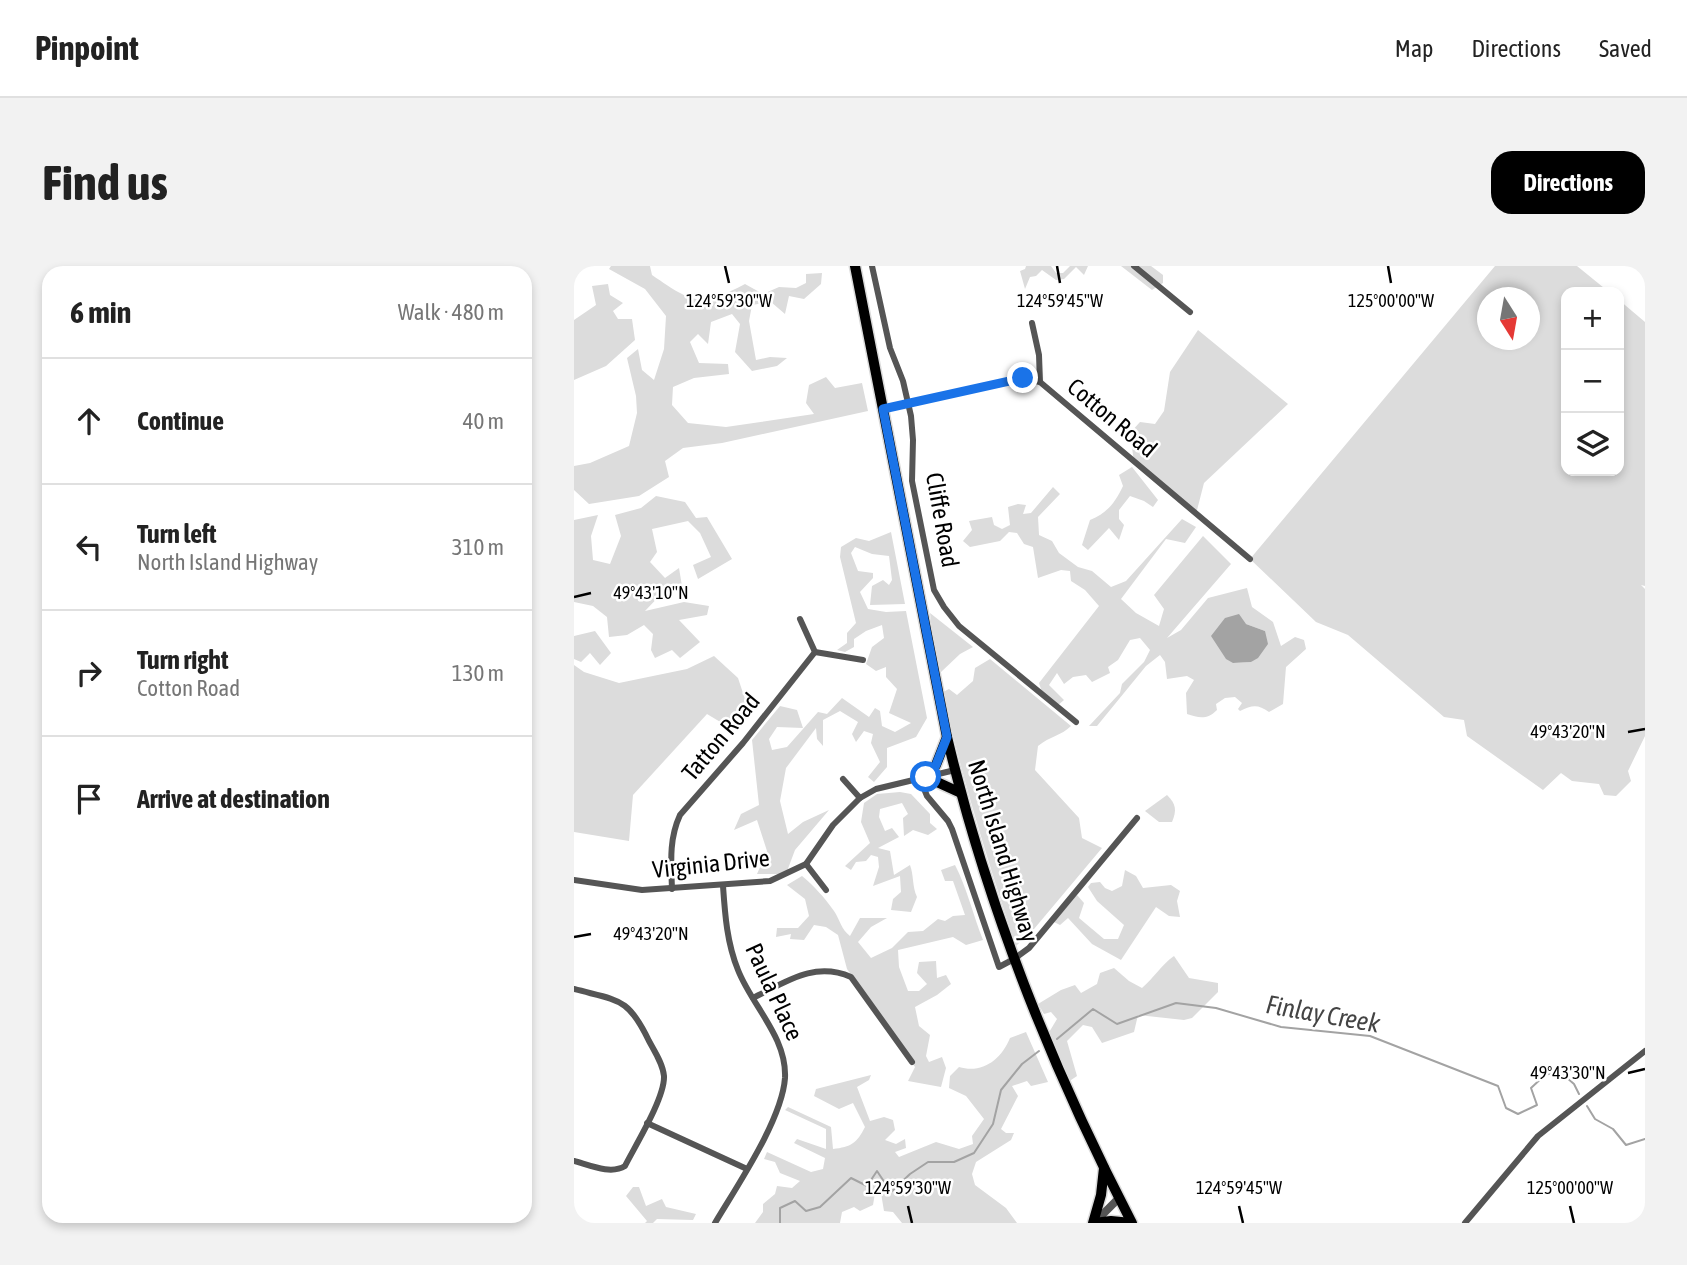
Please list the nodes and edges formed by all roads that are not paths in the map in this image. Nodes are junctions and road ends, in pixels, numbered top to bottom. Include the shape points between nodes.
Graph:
1 (855, 266) edge
2 (872, 266) edge
3 (1134, 266) edge
4 (1190, 312) dead end
5 (1032, 323) dead end
6 (1040, 382) junction
7 (908, 403) junction
8 (883, 409) junction
9 (1250, 559) dead end
10 (800, 619) dead end
11 (816, 652) junction
12 (863, 660) dead end
13 (1076, 722) dead end
14 (947, 737) junction
15 (955, 770) junction
16 (923, 778) junction
17 (843, 779) dead end
18 (961, 793) junction
19 (860, 798) junction
20 (1137, 818) dead end
21 (806, 864) junction
22 (574, 880) edge
23 (723, 886) junction
24 (672, 889) junction
25 (826, 890) dead end
26 (1014, 959) junction
27 (574, 989) edge
28 (753, 998) junction
29 (1645, 1051) edge
30 (912, 1062) dead end
31 (647, 1123) junction
32 (574, 1161) edge
33 (1104, 1168) junction
34 (747, 1169) junction
35 (1119, 1198) junction
36 (715, 1223) edge
37 (1094, 1223) edge
38 (1131, 1223) edge
39 (1465, 1223) edge

1 - 8 main road, North Island Highway
2 - 7 street, Cliffe Road
3 - 4 street
5 - 6 street
6 - 7 street, Cotton Road via 1023,378
6 - 9 street, Cotton Road
7 - 8 street, Cotton Road
7 - 13 street, Cliffe Road via 912,481 934,590 959,626
8 - 14 main road, North Island Highway
10 - 11 street
11 - 12 street
11 - 24 street, Tatton Road via 680,815 671,844
14 - 15 main road, North Island Highway
14 - 16 main road via 936,765
15 - 16 street, Virginia Drive
15 - 18 main road, North Island Highway
16 - 18 main road
16 - 19 street, Virginia Drive via 876,789
16 - 26 street via 927,796 952,829 999,967
17 - 19 street
18 - 26 main road, North Island Highway
19 - 21 street, Virginia Drive via 832,825
20 - 26 street via 1029,948
21 - 23 street, Virginia Drive via 770,881
21 - 25 street
22 - 24 street, Virginia Drive via 642,890
23 - 24 street, Virginia Drive
23 - 28 street, Paula Place via 726,930
26 - 33 main road, North Island Highway
27 - 31 street via 615,1000 638,1017 664,1077
28 - 30 street via 806,973 837,971 851,977
28 - 34 street, Paula Place via 779,1043 785,1078 781,1097
29 - 39 street via 1538,1136
31 - 32 street via 620,1169
31 - 34 street
33 - 35 main road, North Island Highway
33 - 37 main road
34 - 36 street, Paula Place
35 - 37 street
35 - 38 main road, North Island Highway
37 - 38 main road

